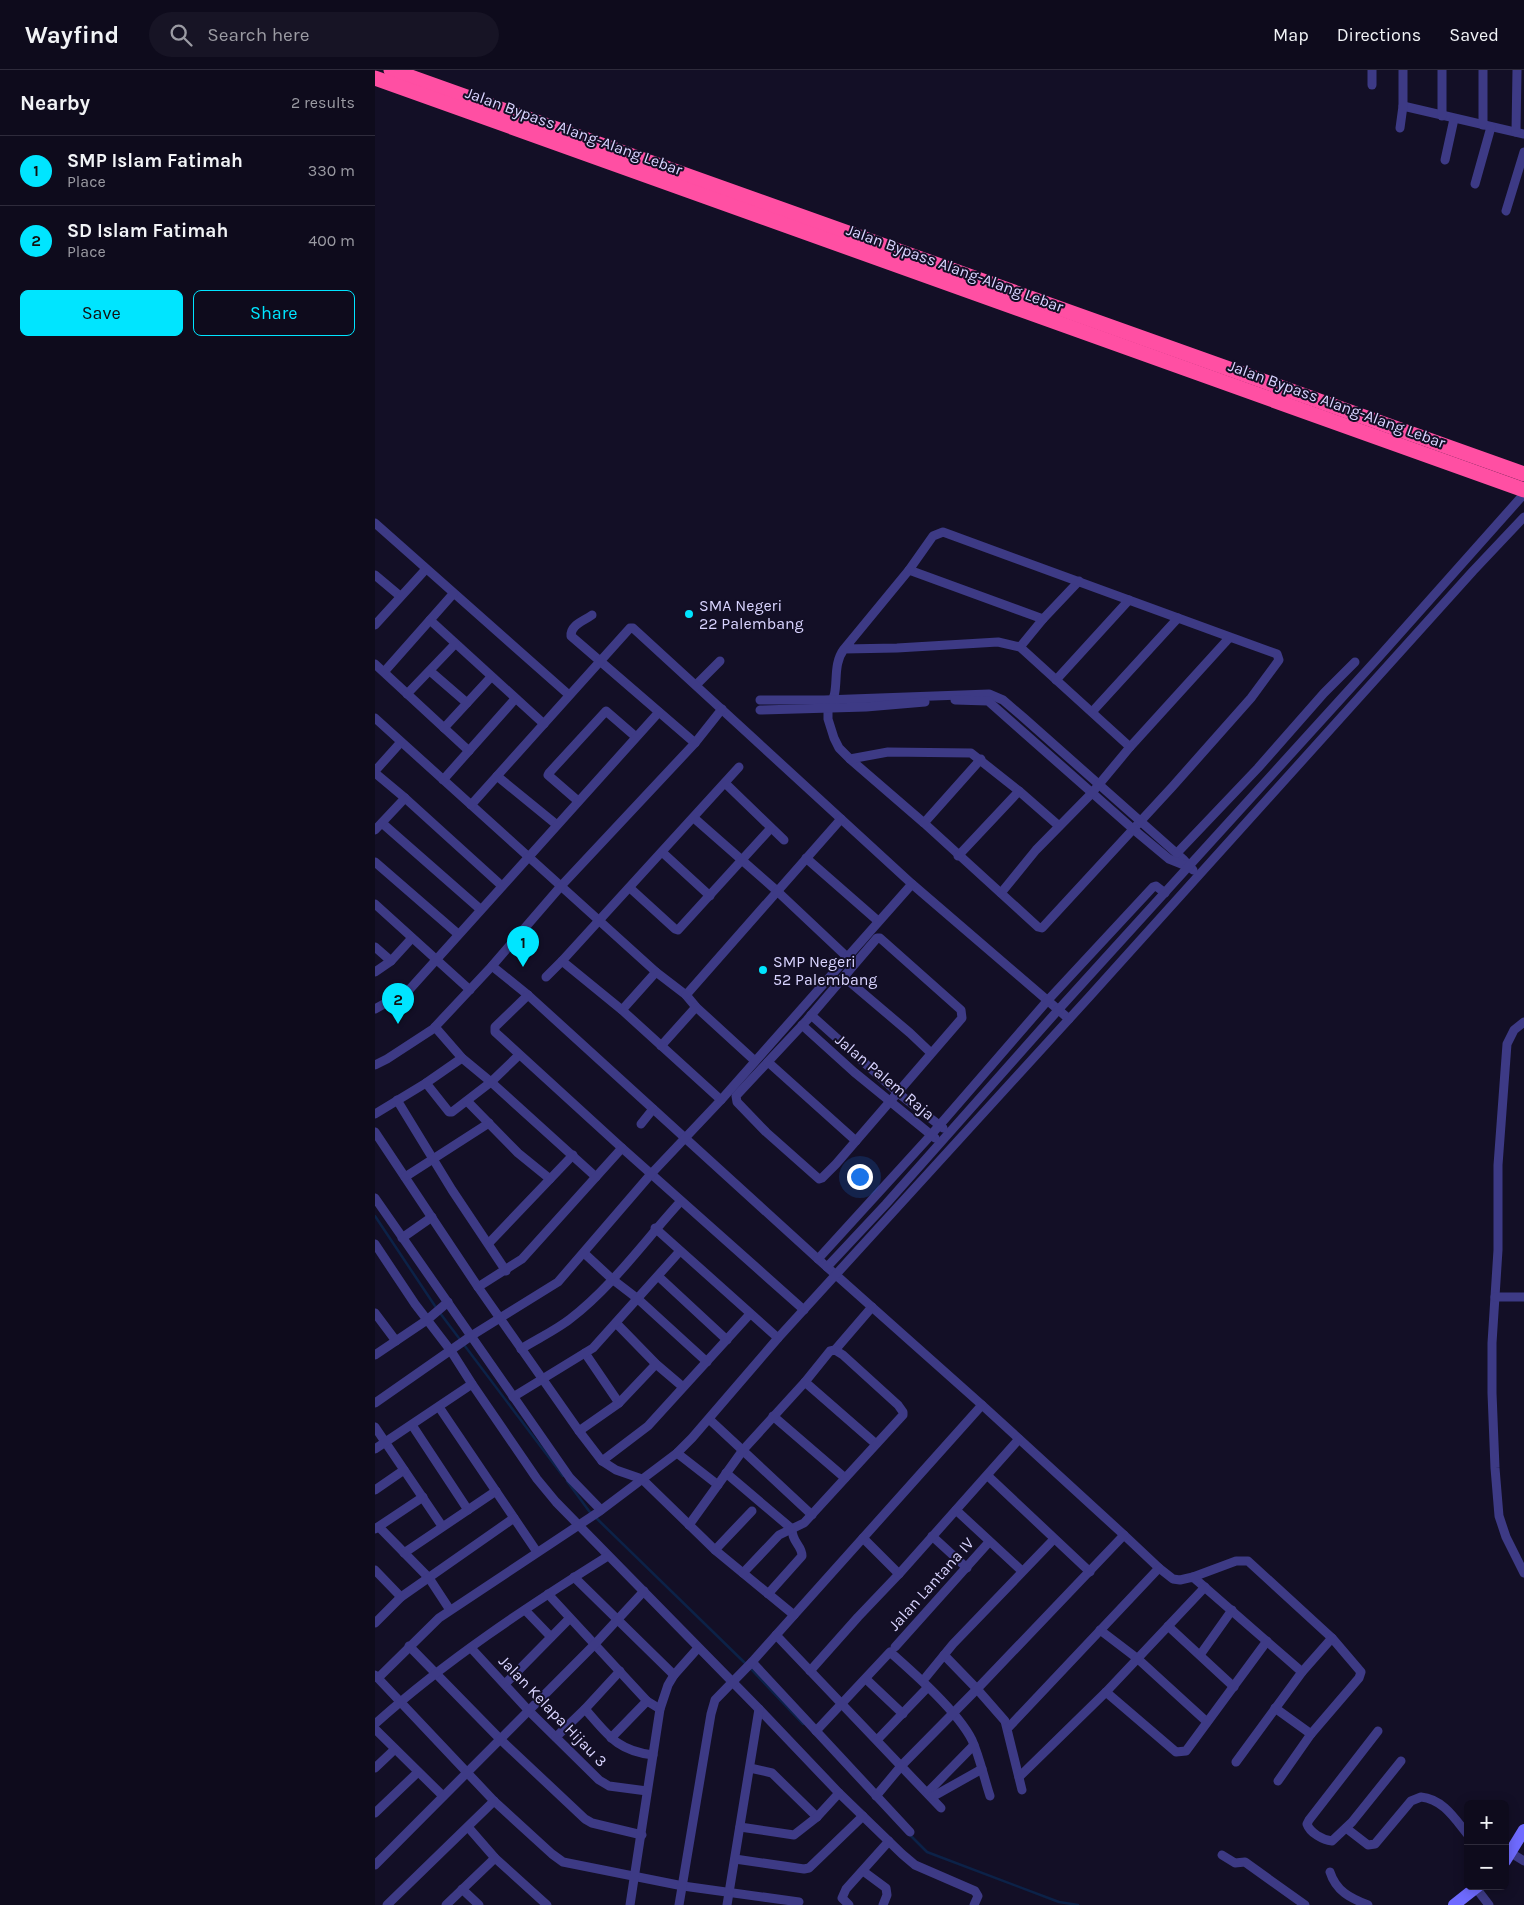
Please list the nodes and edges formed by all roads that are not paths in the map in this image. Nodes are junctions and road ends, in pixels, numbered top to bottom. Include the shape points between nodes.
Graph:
1 (391, 70) edge
2 (1372, 70) edge
3 (1403, 70) edge
4 (1442, 70) edge
5 (1483, 70) edge
6 (1517, 70) edge
7 (375, 78) edge
8 (1372, 85) dead end
9 (1403, 106) junction
10 (1442, 116) junction
11 (1454, 119) junction
12 (1487, 126) junction
13 (1400, 128) dead end
14 (1520, 133) edge
15 (1524, 152) edge
16 (1445, 160) dead end
17 (1475, 184) dead end
18 (1506, 212) dead end
19 (1004, 296) junction
20 (1524, 474) edge
21 (1524, 492) edge
22 (1524, 517) edge
23 (375, 523) edge
24 (426, 569) junction
25 (909, 570) junction
26 (375, 575) edge
27 (1079, 581) junction
28 (453, 594) junction
29 (399, 596) junction
30 (1129, 600) junction
31 (592, 615) dead end
32 (1178, 618) junction
33 (1043, 619) junction
34 (430, 620) junction
35 (375, 625) edge
36 (1230, 637) junction
37 (455, 644) junction
38 (1020, 646) junction
39 (844, 649) junction
40 (720, 661) dead end
41 (600, 662) junction
42 (1355, 662) dead end
43 (375, 664) edge
44 (384, 672) junction
45 (430, 672) junction
46 (491, 677) junction
47 (1056, 680) junction
48 (696, 685) junction
49 (407, 694) junction
50 (569, 695) junction
51 (515, 699) junction
52 (834, 700) junction
53 (1003, 700) junction
54 (1317, 701) junction
55 (467, 703) junction
56 (828, 708) junction
57 (722, 709) junction
58 (999, 710) junction
59 (1330, 711) junction
60 (659, 712) junction
61 (1092, 712) junction
62 (375, 718) edge
63 (544, 724) junction
64 (444, 728) junction
65 (636, 737) junction
66 (401, 742) junction
67 (695, 744) junction
68 (1130, 747) junction
69 (469, 751) junction
70 (849, 759) junction
71 (981, 759) junction
72 (739, 767) dead end
73 (1258, 768) junction
74 (375, 772) edge
75 (497, 776) junction
76 (1269, 778) junction
77 (443, 780) junction
78 (725, 783) junction
79 (1099, 785) junction
80 (1277, 789) junction
81 (1019, 791) junction
82 (1091, 794) junction
83 (405, 798) junction
84 (578, 801) junction
85 (471, 805) junction
86 (694, 818) junction
87 (841, 820) junction
88 (1140, 821) junction
89 (382, 823) junction
90 (924, 823) junction
91 (557, 825) junction
92 (1059, 826) junction
93 (771, 828) junction
94 (1133, 829) junction
95 (375, 830) edge
96 (784, 840) dead end
97 (662, 852) junction
98 (1177, 853) junction
99 (529, 856) junction
100 (958, 856) junction
101 (806, 858) junction
102 (742, 860) junction
103 (375, 862) edge
104 (1190, 867) junction
105 (1199, 875) junction
106 (912, 884) junction
107 (502, 886) junction
108 (561, 886) junction
109 (630, 888) junction
110 (777, 891) junction
111 (1001, 893) junction
112 (1165, 894) junction
113 (711, 896) junction
114 (375, 904) edge
115 (480, 909) junction
116 (598, 920) junction
117 (878, 922) junction
118 (459, 934) junction
119 (413, 938) junction
120 (375, 947) edge
121 (846, 956) junction
122 (436, 959) junction
123 (391, 961) junction
124 (562, 961) junction
125 (492, 966) junction
126 (375, 972) edge
127 (656, 972) junction
128 (547, 977) dead end
129 (844, 977) junction
130 (470, 990) junction
131 (687, 994) junction
132 (528, 995) junction
133 (1048, 1000) junction
134 (696, 1007) junction
135 (375, 1009) edge
136 (1059, 1009) junction
137 (623, 1010) junction
138 (811, 1015) junction
139 (1069, 1019) junction
140 (1524, 1022) edge
141 (801, 1025) junction
142 (435, 1027) junction
143 (661, 1046) junction
144 (931, 1054) junction
145 (519, 1055) junction
146 (462, 1058) junction
147 (755, 1061) junction
148 (768, 1062) junction
149 (375, 1065) edge
150 (491, 1082) junction
151 (426, 1083) junction
152 (898, 1093) junction
153 (397, 1100) junction
154 (721, 1100) junction
155 (467, 1101) junction
156 (889, 1102) junction
157 (653, 1109) junction
158 (375, 1114) edge
159 (489, 1123) junction
160 (641, 1124) dead end
161 (940, 1125) junction
162 (375, 1132) edge
163 (949, 1133) junction
164 (931, 1135) junction
165 (684, 1138) junction
166 (856, 1141) junction
167 (959, 1141) junction
168 (940, 1142) junction
169 (622, 1148) junction
170 (950, 1150) junction
171 (573, 1156) junction
172 (435, 1159) junction
173 (651, 1174) junction
174 (405, 1177) junction
175 (596, 1177) junction
176 (550, 1179) junction
177 (375, 1198) edge
178 (681, 1201) junction
179 (432, 1217) junction
180 (655, 1228) junction
181 (402, 1238) junction
182 (489, 1243) junction
183 (375, 1244) edge
184 (680, 1251) junction
185 (585, 1253) junction
186 (818, 1259) junction
187 (827, 1267) junction
188 (506, 1271) junction
189 (836, 1275) junction
190 (658, 1276) junction
191 (612, 1279) junction
192 (478, 1287) junction
193 (1524, 1296) edge
194 (1495, 1297) junction
195 (638, 1298) junction
196 (446, 1305) junction
197 (872, 1306) junction
198 (804, 1310) junction
199 (375, 1312) edge
200 (751, 1314) junction
201 (430, 1318) junction
202 (501, 1318) junction
203 (616, 1323) junction
204 (469, 1338) junction
205 (778, 1338) junction
206 (727, 1340) junction
207 (396, 1341) junction
208 (453, 1349) junction
209 (521, 1349) junction
210 (835, 1350) junction
211 (585, 1353) junction
212 (375, 1355) edge
213 (707, 1362) junction
214 (656, 1364) junction
215 (543, 1378) junction
216 (805, 1382) junction
217 (471, 1384) junction
218 (683, 1387) junction
219 (513, 1397) junction
220 (375, 1403) edge
221 (619, 1403) junction
222 (982, 1404) junction
223 (439, 1407) junction
224 (773, 1416) junction
225 (709, 1419) junction
226 (411, 1425) junction
227 (375, 1427) edge
228 (579, 1432) junction
229 (1019, 1439) junction
230 (385, 1443) junction
231 (876, 1444) junction
232 (375, 1449) edge
233 (743, 1450) junction
234 (677, 1453) junction
235 (602, 1461) junction
236 (404, 1470) junction
237 (726, 1473) junction
238 (988, 1476) junction
239 (845, 1478) junction
240 (642, 1480) junction
241 (718, 1485) junction
242 (375, 1490) edge
243 (497, 1491) junction
244 (423, 1497) junction
245 (468, 1510) junction
246 (600, 1510) junction
247 (956, 1510) junction
248 (752, 1511) dead end
249 (813, 1515) junction
250 (514, 1518) junction
251 (580, 1524) junction
252 (689, 1525) junction
253 (442, 1526) junction
254 (377, 1528) edge
255 (792, 1529) junction
256 (1125, 1535) junction
257 (932, 1536) junction
258 (863, 1538) junction
259 (1054, 1539) junction
260 (989, 1542) junction
261 (715, 1550) junction
262 (537, 1552) junction
263 (404, 1553) junction
264 (609, 1556) junction
265 (967, 1568) junction
266 (1159, 1568) junction
267 (375, 1570) edge
268 (1022, 1571) junction
269 (1091, 1572) junction
270 (1524, 1572) edge
271 (743, 1573) junction
272 (899, 1574) junction
273 (574, 1577) junction
274 (1193, 1577) junction
275 (429, 1578) junction
276 (1205, 1587) junction
277 (644, 1591) junction
278 (548, 1594) junction
279 (768, 1594) junction
280 (401, 1597) junction
281 (450, 1610) junction
282 (525, 1610) junction
283 (1232, 1610) junction
284 (794, 1615) junction
285 (569, 1619) junction
286 (376, 1620) edge
287 (617, 1620) junction
288 (1168, 1626) junction
289 (1100, 1630) junction
290 (776, 1635) junction
291 (551, 1637) junction
292 (1332, 1638) junction
293 (1267, 1641) junction
294 (594, 1645) junction
295 (409, 1646) junction
296 (895, 1647) dead end
297 (471, 1648) junction
298 (698, 1648) junction
299 (944, 1655) junction
300 (1200, 1656) junction
301 (1137, 1658) junction
302 (750, 1664) junction
303 (620, 1671) junction
304 (810, 1671) junction
305 (436, 1672) junction
306 (1302, 1672) junction
307 (673, 1675) junction
308 (925, 1676) dead end
309 (376, 1677) edge
310 (866, 1679) junction
311 (735, 1681) junction
312 (505, 1684) junction
313 (928, 1687) junction
314 (1234, 1687) junction
315 (977, 1689) junction
316 (1106, 1692) junction
317 (647, 1701) junction
318 (400, 1702) junction
319 (842, 1704) junction
320 (1275, 1708) junction
321 (660, 1709) junction
322 (759, 1709) junction
323 (585, 1710) junction
324 (529, 1711) junction
325 (952, 1713) junction
326 (903, 1714) junction
327 (1207, 1722) junction
328 (375, 1724) edge
329 (1008, 1728) junction
330 (375, 1729) edge
331 (1378, 1731) dead end
332 (816, 1732) junction
333 (1311, 1734) junction
334 (556, 1737) junction
335 (611, 1738) junction
336 (501, 1740) junction
337 (877, 1740) junction
338 (973, 1745) junction
339 (395, 1749) junction
340 (653, 1755) junction
341 (1401, 1760) dead end
342 (1236, 1762) dead end
343 (901, 1765) junction
344 (375, 1768) edge
345 (750, 1768) junction
346 (982, 1769) junction
347 (418, 1772) junction
348 (467, 1772) junction
349 (1019, 1777) junction
350 (1279, 1782) dead end
351 (1022, 1790) dead end
352 (647, 1791) junction
353 (839, 1793) junction
354 (930, 1795) junction
355 (443, 1796) junction
356 (876, 1796) junction
357 (989, 1796) dead end
358 (494, 1801) junction
359 (941, 1808) dead end
360 (375, 1813) edge
361 (863, 1816) junction
362 (817, 1817) junction
363 (468, 1828) junction
364 (740, 1828) junction
365 (1346, 1828) junction
366 (1464, 1830) edge
367 (1524, 1830) edge
368 (910, 1832) dead end
369 (642, 1835) junction
370 (889, 1841) junction
371 (1509, 1855) edge
372 (1222, 1856) dead end
373 (1509, 1857) edge
374 (495, 1858) junction
375 (735, 1860) junction
376 (1524, 1861) edge
377 (375, 1865) edge
378 (863, 1871) junction
379 (1329, 1872) dead end
380 (635, 1876) junction
381 (683, 1886) junction
382 (462, 1888) junction
383 (1473, 1890) edge
384 (1479, 1890) edge
385 (729, 1893) junction
386 (839, 1901) edge
387 (799, 1902) dead end
388 (387, 1905) edge
389 (446, 1905) edge
390 (479, 1905) edge
391 (547, 1905) edge
392 (631, 1905) edge
393 (679, 1905) edge
394 (727, 1905) edge
395 (849, 1905) edge
396 (883, 1905) edge
397 (974, 1905) edge
398 (1305, 1905) edge
399 (1368, 1905) edge
400 (1454, 1905) edge
401 (1489, 1905) edge

1 - 19 highway, Jalan Bypass Alang-Alang Lebar
2 - 8 street
3 - 9 street
4 - 10 street
5 - 12 street
6 - 14 street
7 - 19 highway, Jalan Bypass Alang-Alang Lebar
9 - 10 street
9 - 13 street
10 - 11 street
11 - 12 street
11 - 16 street
12 - 14 street
12 - 17 street
15 - 18 street
19 - 20 highway, Jalan Bypass Alang-Alang Lebar
19 - 21 highway, Jalan Bypass Alang-Alang Lebar
21 - 59 street
22 - 80 street
23 - 24 street
24 - 28 street
24 - 29 street
25 - 27 street via 933,536 943,532
25 - 33 street
25 - 39 street
26 - 29 street
27 - 30 street
27 - 33 street
28 - 34 street
28 - 50 street
29 - 35 street
30 - 32 street
30 - 47 street
31 - 41 street via 575,626 570,635
32 - 36 street
32 - 61 street
33 - 38 street
34 - 37 street
34 - 44 street
36 - 68 street
36 - 88 street via 1277,654 1279,660 1251,698
37 - 45 street
37 - 46 street
38 - 39 street via 998,642
38 - 47 street
39 - 52 street via 836,664
40 - 48 street
41 - 48 street via 633,628
41 - 50 street
41 - 60 street
42 - 54 street
43 - 44 street
44 - 49 street
45 - 49 street
45 - 55 street
46 - 51 street
46 - 55 street
47 - 61 street
48 - 57 street
49 - 64 street
50 - 63 street
51 - 63 street
51 - 69 street
52 - 53 street via 976,693
52 - 56 street
52 - 56 street via 760,705
53 - 58 street
53 - 79 street
54 - 59 street
54 - 73 street
55 - 64 street
56 - 58 street via 955,700 988,701
56 - 70 street via 834,738
57 - 67 street
57 - 87 street
58 - 82 street
59 - 76 street
60 - 65 street
60 - 67 street
61 - 68 street
62 - 66 street
63 - 75 street
64 - 69 street
65 - 84 street
65 - 84 street via 606,711 549,773
66 - 74 street
66 - 77 street
67 - 108 street
68 - 79 street
69 - 77 street
70 - 71 street via 888,752 971,753
70 - 90 street
71 - 81 street
71 - 90 street
72 - 78 street
73 - 76 street
73 - 98 street
74 - 83 street
75 - 85 street
75 - 91 street
76 - 80 street
76 - 104 street
77 - 85 street
78 - 86 street
78 - 93 street
79 - 82 street
79 - 88 street
80 - 105 street
81 - 92 street
81 - 100 street
82 - 92 street
82 - 94 street
83 - 89 street
83 - 107 street
84 - 91 street
85 - 99 street
86 - 97 street
86 - 102 street
87 - 101 street
87 - 106 street
88 - 94 street
88 - 98 street
89 - 95 street
89 - 115 street
90 - 100 street
91 - 99 street
92 - 111 street
93 - 96 street
93 - 102 street
94 - 104 street via 1169,859
94 - 111 street via 1042,928
97 - 109 street
97 - 113 street
98 - 104 street
99 - 107 street
99 - 108 street
100 - 111 street
101 - 110 street
101 - 117 street
102 - 110 street
102 - 113 street
103 - 118 street
104 - 105 street
104 - 112 street
105 - 139 street
106 - 117 street
106 - 133 street
107 - 115 street
108 - 116 street
108 - 125 street
109 - 113 street via 678,930
109 - 116 street
110 - 121 street
110 - 131 street
112 - 133 street via 1153,887
112 - 136 street
114 - 119 street
115 - 118 street
116 - 124 street
116 - 127 street
117 - 121 street
118 - 122 street
119 - 122 street
119 - 123 street
120 - 123 street
121 - 147 street
122 - 130 street
122 - 135 street via 409,990
123 - 126 street
124 - 128 street
124 - 137 street
125 - 130 street
125 - 132 street
127 - 131 street
127 - 137 street
129 - 138 street
129 - 144 street
129 - 144 street via 874,940 880,938 961,1010 961,1021
130 - 142 street
131 - 134 street
132 - 145 street via 494,1030
132 - 157 street
133 - 136 street
133 - 161 street
134 - 143 street
134 - 147 street
136 - 139 street
136 - 163 street
137 - 143 street
138 - 141 street
138 - 152 street, Jalan Palem Raja
139 - 167 street
140 - 194 street via 1514,1030 1507,1044 1498,1165
141 - 148 street
141 - 156 street, Jalan Palem Raja
142 - 146 street
142 - 149 street
143 - 154 street
144 - 152 street
145 - 150 street
145 - 169 street
146 - 150 street
146 - 151 street
147 - 154 street
148 - 166 street
148 - 166 street via 735,1098 766,1132 819,1179
150 - 155 street
150 - 171 street
151 - 153 street
151 - 155 street via 449,1112
152 - 156 street
152 - 161 street, Jalan Palem Raja
153 - 158 street
153 - 172 street
154 - 165 street
155 - 159 street
156 - 164 street, Jalan Palem Raja
156 - 166 street
157 - 160 street
157 - 165 street
159 - 172 street
159 - 176 street
161 - 163 street, Jalan Palem Raja
161 - 164 street
162 - 174 street
163 - 167 street, Jalan Palem Raja
163 - 168 street
164 - 168 street, Jalan Palem Raja
164 - 186 street
165 - 173 street
165 - 186 street
167 - 170 street
168 - 170 street, Jalan Palem Raja
168 - 187 street
169 - 173 street
169 - 175 street
170 - 189 street
171 - 175 street
171 - 176 street
172 - 174 street
172 - 182 street
173 - 178 street
173 - 185 street
174 - 179 street
175 - 188 street via 522,1259
176 - 182 street
177 - 181 street
178 - 180 street
178 - 198 street
179 - 181 street
179 - 192 street
180 - 184 street
180 - 191 street
181 - 196 street
182 - 188 street
183 - 201 street
184 - 190 street
184 - 200 street
185 - 191 street
185 - 202 street via 558,1282
186 - 187 street
187 - 189 street
188 - 192 street
189 - 197 street
189 - 198 street
190 - 195 street
190 - 206 street
191 - 195 street
191 - 209 street via 569,1320
192 - 202 street
193 - 194 street
194 - 270 street via 1492,1366 1498,1509 1506,1537
195 - 203 street
195 - 213 street
196 - 201 street
196 - 204 street
197 - 210 street
197 - 222 street
198 - 205 street
199 - 207 street
200 - 205 street
200 - 206 street
201 - 207 street
201 - 208 street
202 - 204 street
202 - 209 street
203 - 211 street
203 - 214 street
204 - 208 street
204 - 219 street
205 - 225 street
206 - 213 street
207 - 212 street
208 - 217 street
208 - 220 street
209 - 215 street
210 - 216 street via 830,1351
210 - 231 street via 898,1404 903,1412
211 - 215 street
211 - 221 street
213 - 218 street
214 - 218 street
214 - 221 street
215 - 219 street
215 - 228 street
216 - 224 street
216 - 231 street
217 - 223 street
217 - 251 street via 537,1478
218 - 235 street via 648,1426
219 - 246 street via 570,1478
221 - 228 street
222 - 229 street
222 - 258 street
223 - 226 street
223 - 243 street
224 - 233 street
224 - 239 street
225 - 233 street
225 - 234 street
226 - 230 street
226 - 245 street
227 - 230 street
228 - 235 street
229 - 238 street
229 - 256 street
230 - 232 street
230 - 236 street
231 - 239 street
233 - 237 street
233 - 249 street
234 - 240 street
234 - 241 street
235 - 240 street
236 - 242 street
236 - 244 street
237 - 241 street
237 - 255 street
238 - 247 street
238 - 259 street
239 - 249 street
240 - 246 street
240 - 252 street
241 - 252 street
243 - 245 street
243 - 250 street
244 - 253 street
244 - 254 street
245 - 253 street
246 - 251 street
247 - 257 street
247 - 260 street
248 - 261 street
249 - 255 street
250 - 262 street
250 - 275 street
251 - 262 street
251 - 264 street
252 - 261 street
253 - 263 street
254 - 263 street
255 - 271 street via 779,1535
255 - 279 street via 792,1538 802,1551 801,1556
256 - 266 street
256 - 269 street
257 - 265 street
257 - 272 street
258 - 272 street
258 - 284 street
259 - 268 street
259 - 269 street
260 - 265 street, Jalan Lantana IV
260 - 268 street
261 - 271 street
262 - 281 street
263 - 275 street
264 - 273 street
264 - 277 street
265 - 296 street, Jalan Lantana IV
266 - 274 street via 1173,1579
266 - 289 street
267 - 280 street
268 - 299 street
269 - 315 street
271 - 279 street
272 - 304 street
273 - 278 street
273 - 287 street
274 - 276 street
274 - 292 street via 1236,1561 1248,1561
275 - 280 street
275 - 281 street
276 - 283 street
276 - 288 street
277 - 287 street
277 - 298 street
278 - 282 street
278 - 285 street
279 - 284 street
280 - 286 street
281 - 295 street
282 - 291 street
282 - 297 street
283 - 293 street
283 - 300 street
284 - 290 street
285 - 291 street
285 - 294 street
287 - 294 street
287 - 307 street
288 - 300 street
288 - 301 street
289 - 301 street
289 - 329 street
290 - 302 street
290 - 304 street
291 - 312 street
292 - 306 street
292 - 333 street via 1361,1674
293 - 306 street
293 - 314 street
294 - 303 street
294 - 324 street
295 - 305 street
295 - 309 street
297 - 305 street
297 - 312 street, Jalan Kelapa Hijau 3
298 - 307 street
298 - 311 street
299 - 308 street
299 - 315 street
300 - 314 street
301 - 316 street
301 - 327 street
302 - 311 street
302 - 332 street
303 - 317 street
303 - 323 street
304 - 319 street
305 - 318 street
305 - 336 street
306 - 320 street
307 - 321 street
309 - 318 street
310 - 313 street via 890,1652
310 - 319 street
310 - 326 street
311 - 322 street
311 - 381 street via 713,1706
312 - 324 street, Jalan Kelapa Hijau 3
313 - 325 street
313 - 326 street
314 - 327 street
315 - 325 street
315 - 329 street
316 - 327 street via 1175,1752 1186,1751
316 - 349 street
317 - 321 street
317 - 335 street
318 - 328 street
318 - 348 street
319 - 332 street
319 - 337 street
320 - 333 street
320 - 342 street
321 - 340 street
322 - 345 street
322 - 353 street
323 - 334 street
323 - 335 street
324 - 334 street, Jalan Kelapa Hijau 3
324 - 336 street
325 - 338 street
325 - 343 street
326 - 337 street
329 - 349 street
330 - 339 street
331 - 365 street via 1307,1824 1329,1841
332 - 356 street
333 - 350 street
334 - 352 street, Jalan Kelapa Hijau 3 via 604,1784
335 - 340 street via 626,1749
336 - 348 street
336 - 369 street via 588,1821
337 - 343 street
338 - 346 street
338 - 354 street
339 - 344 street
339 - 347 street
340 - 352 street
341 - 365 street
343 - 354 street
343 - 356 street
345 - 362 street via 772,1773
345 - 364 street
346 - 354 street
346 - 357 street
347 - 355 street
347 - 360 street
348 - 355 street
348 - 358 street
349 - 351 street
352 - 369 street
353 - 361 street
353 - 362 street
354 - 359 street
355 - 377 street
356 - 368 street
358 - 363 street
358 - 380 street via 563,1862
361 - 370 street
361 - 375 street via 809,1868
362 - 364 street via 794,1835
363 - 374 street
363 - 388 street
364 - 375 street
365 - 366 street via 1368,1845 1375,1844 1411,1801 1425,1797 1446,1808
367 - 371 street
369 - 380 street
370 - 378 street
370 - 397 street via 915,1865 975,1891 978,1896
372 - 398 street via 1235,1863 1245,1862
373 - 376 street
374 - 382 street
374 - 391 street
375 - 385 street
378 - 386 street
378 - 396 street via 886,1888
379 - 399 street via 1341,1891
380 - 381 street
380 - 392 street
381 - 385 street
381 - 393 street
382 - 389 street
382 - 390 street
383 - 400 street
384 - 401 street
385 - 387 street
385 - 394 street
386 - 395 street

